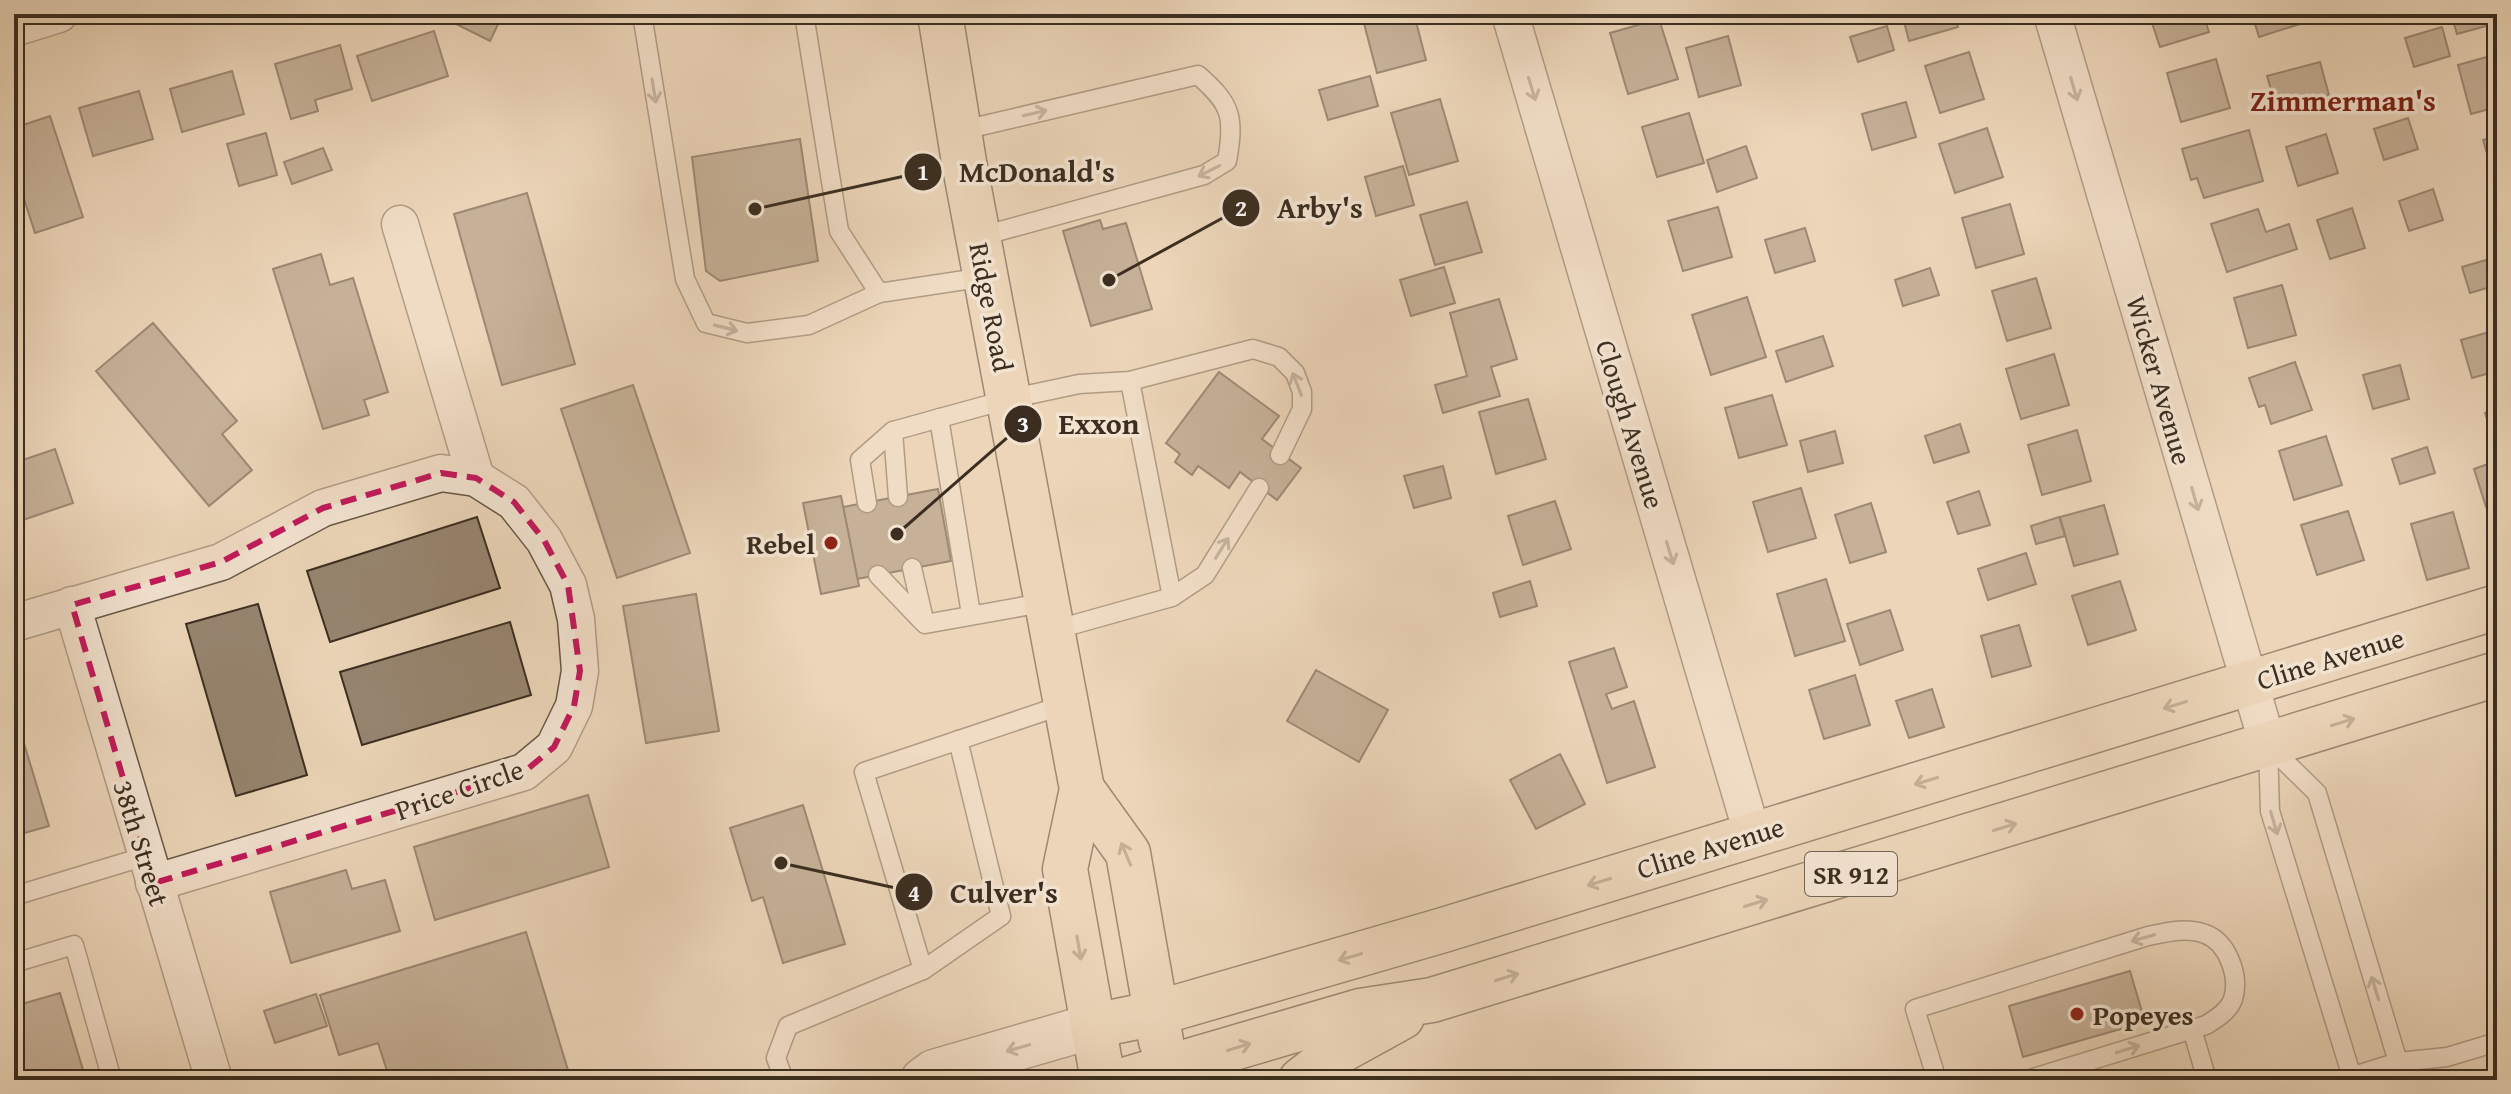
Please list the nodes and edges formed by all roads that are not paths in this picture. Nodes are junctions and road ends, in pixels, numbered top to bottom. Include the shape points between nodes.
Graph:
1 (59, 14) edge
2 (642, 14) edge
3 (804, 14) edge
4 (940, 14) edge
5 (1510, 14) edge
6 (2052, 14) edge
7 (14, 28) edge
8 (959, 131) junction
9 (400, 224) dead end
10 (982, 257) junction
11 (879, 293) junction
12 (1130, 381) junction
13 (1009, 399) junction
14 (939, 418) junction
15 (893, 431) junction
16 (1280, 455) dead end
17 (476, 478) junction
18 (1259, 488) dead end
19 (898, 497) dead end
20 (867, 503) dead end
21 (912, 568) dead end
22 (878, 575) dead end
23 (1172, 597) junction
24 (72, 605) junction
25 (2497, 607) edge
26 (971, 614) junction
27 (1051, 616) junction
28 (14, 623) edge
29 (925, 624) junction
30 (2497, 674) edge
31 (2250, 682) junction
32 (1068, 703) junction
33 (958, 740) junction
34 (2268, 745) junction
35 (1082, 789) junction
36 (1752, 833) junction
37 (150, 870) junction
38 (14, 896) edge
39 (14, 963) edge
40 (923, 970) junction
41 (1432, 1000) junction
42 (1157, 1013) junction
43 (1093, 1026) junction
44 (2192, 1029) junction
45 (2497, 1042) edge
46 (2398, 1062) junction
47 (1151, 1076) edge
48 (2346, 1078) edge
49 (211, 1079) edge
50 (112, 1080) edge
51 (784, 1080) edge
52 (923, 1080) edge
53 (1103, 1080) edge
54 (1301, 1080) edge
55 (1937, 1080) edge
56 (2027, 1080) edge
57 (2207, 1080) edge

1 - 7 street
2 -> 11 lane via 685,279 706,323 747,333 809,325
3 - 11 lane via 839,231
4 - 8 main road, Ridge Road
5 -> 36 street, Clough Avenue
6 -> 31 street, Wicker Avenue
8 - 10 main road, Ridge Road
8 -> 10 lane via 1198,75 1224,98 1233,129 1227,161 1204,175
9 - 17 street
10 - 11 lane
10 - 13 main road, Ridge Road
12 - 13 lane via 1079,384
16 -> 12 lane via 1302,409 1302,392 1295,373 1279,357 1253,349
12 - 23 lane
13 - 14 lane
13 - 27 main road, Ridge Road
14 - 15 lane
14 - 26 lane
15 - 19 lane
15 - 20 lane via 860,460
17 - 24 street, Price Circle via 441,473 323,508 221,562
17 - 37 street, Price Circle via 514,502 544,540 568,585 580,671 574,706 554,747 524,772
23 -> 18 lane via 1205,575
21 - 29 lane
22 - 29 lane
23 - 27 lane
24 - 28 street, Price Circle
24 - 37 street, 38th Street
25 - 31 main road, Cline Avenue / SR 912
26 - 27 lane
26 - 29 lane
27 - 32 main road, Ridge Road
34 -> 30 main road, SR 912
31 - 34 street, Wicker Avenue
31 -> 36 main road, Cline Avenue / SR 912
32 - 33 lane
32 - 35 main road, Ridge Road
33 - 40 lane via 1001,916
33 - 40 lane via 864,772
41 -> 34 main road, SR 912
46 -> 34 lane via 2317,793
34 -> 48 lane via 2270,811
42 -> 35 main road, Ridge Road via 1128,853
35 -> 43 main road, Ridge Road via 1065,869
36 -> 42 main road, Cline Avenue / SR 912
37 - 38 lane
37 - 49 street, 38th Street
39 - 50 lane via 74,945
40 - 51 lane via 788,1026 776,1058
47 -> 41 main road, SR 912 via 1360,1011
41 - 54 main road via 1333,1055
42 - 43 main road, Cline Avenue / SR 912
42 - 47 main road, Ridge Road
43 -> 52 street, Cline Avenue via 934,1072
43 - 53 main road, Ridge Road
44 -> 55 lane via 2220,1016 2233,1001 2235,981 2220,943 2187,930 2148,936 1915,1009
56 -> 44 lane
44 - 57 lane
45 - 46 lane via 2447,1057
46 - 48 lane

